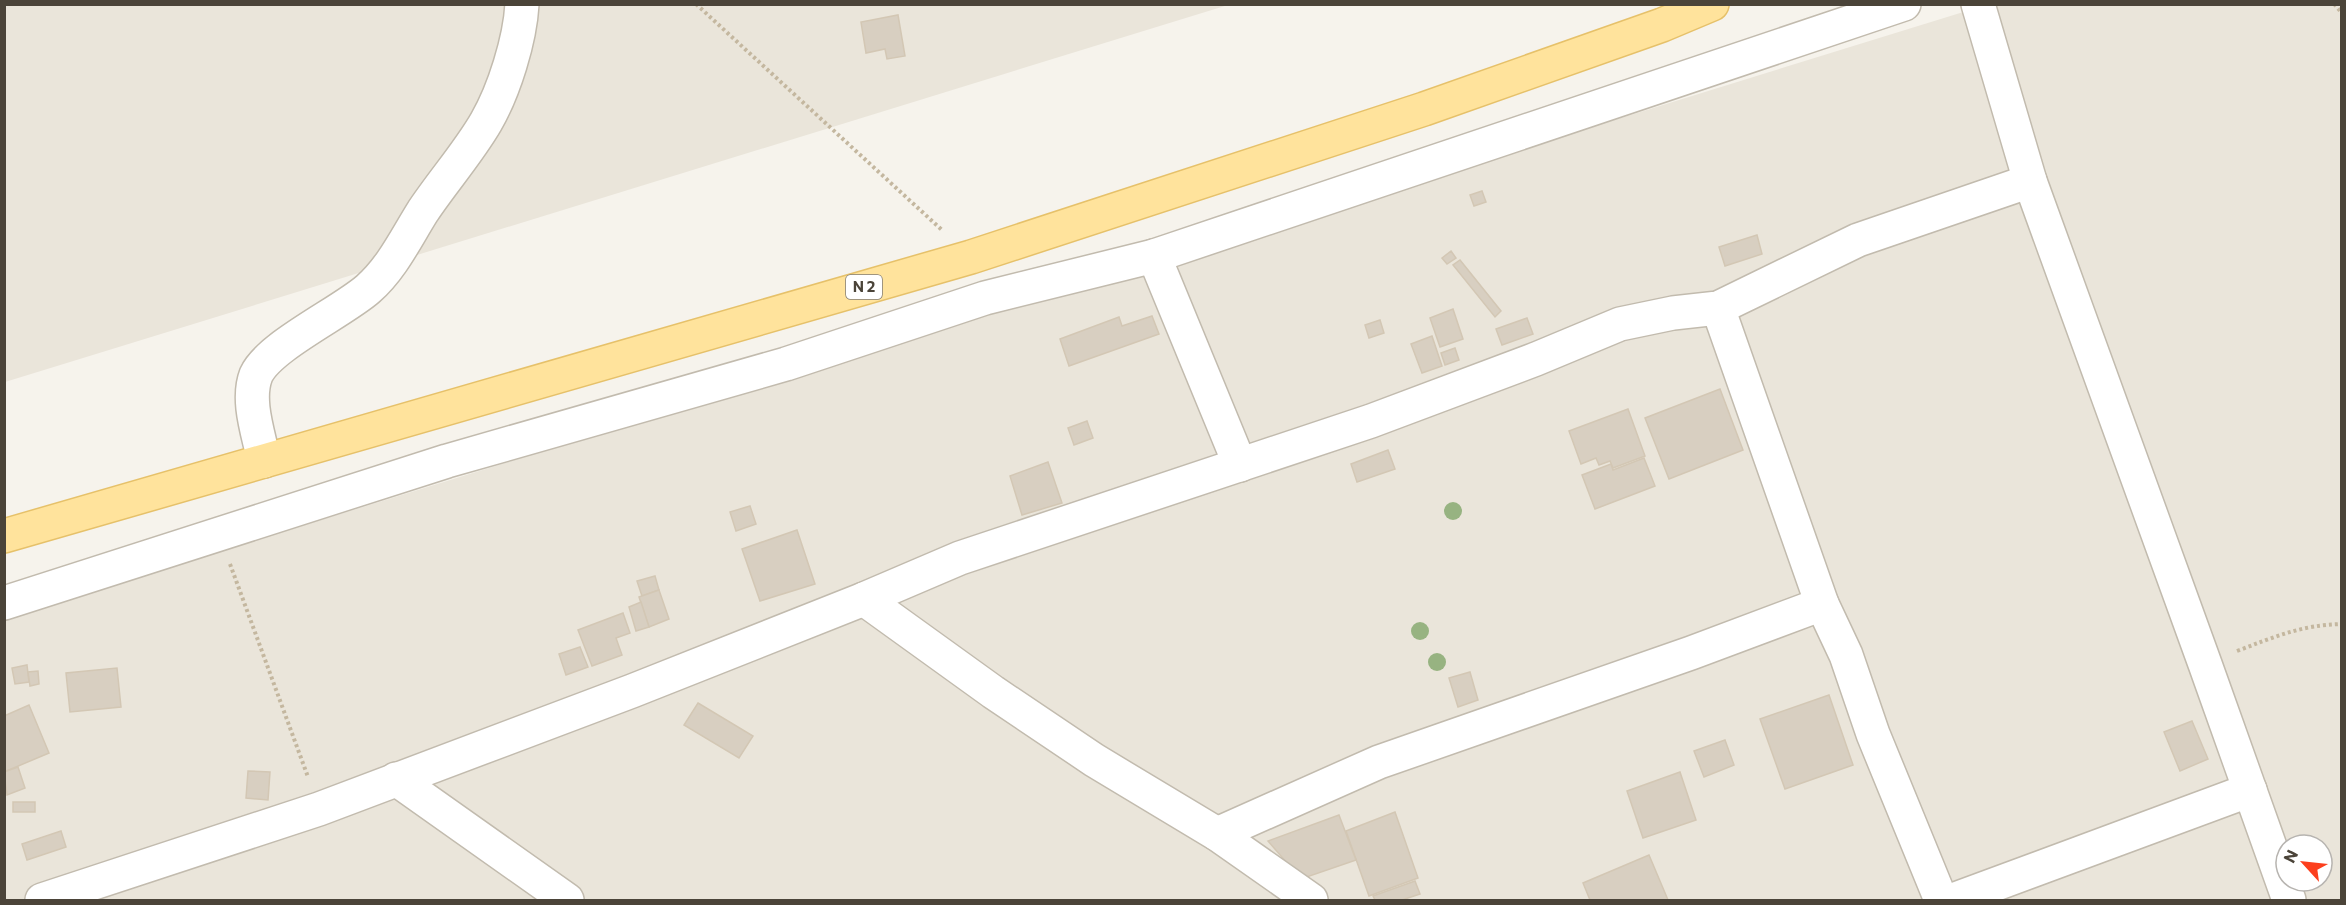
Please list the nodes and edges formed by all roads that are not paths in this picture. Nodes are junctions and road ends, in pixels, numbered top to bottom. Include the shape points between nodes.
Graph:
1 (522, 4) edge
2 (1712, 4) edge
3 (1904, 4) edge
4 (1978, 4) edge
5 (2030, 181) junction
6 (1154, 256) junction
7 (1718, 308) junction
8 (264, 460) junction
9 (1239, 465) junction
10 (4, 536) edge
11 (864, 599) junction
12 (4, 603) edge
13 (1822, 603) junction
14 (396, 779) junction
15 (2250, 790) junction
16 (1216, 834) junction
17 (42, 900) edge
18 (567, 900) edge
19 (1311, 900) edge
20 (1941, 900) edge
21 (1953, 900) edge
22 (2289, 900) edge

1 - 8 street via 521,23 510,60 487,120 384,273 367,291 291,342 257,373 254,412
2 - 8 main road, N 2 via 1424,109 972,257
3 - 6 street
4 - 5 street
5 - 7 street via 1858,240
5 - 15 street
6 - 9 street
6 - 12 street via 985,298 786,364 447,461
7 - 9 street via 1620,324 1371,422
7 - 13 street
8 - 10 main road, N 2
9 - 11 street via 960,558
11 - 14 street
11 - 16 street via 1094,760
13 - 16 street via 1379,762
13 - 20 street
14 - 17 street via 319,809
14 - 18 street
15 - 21 street
15 - 22 street
16 - 19 street

